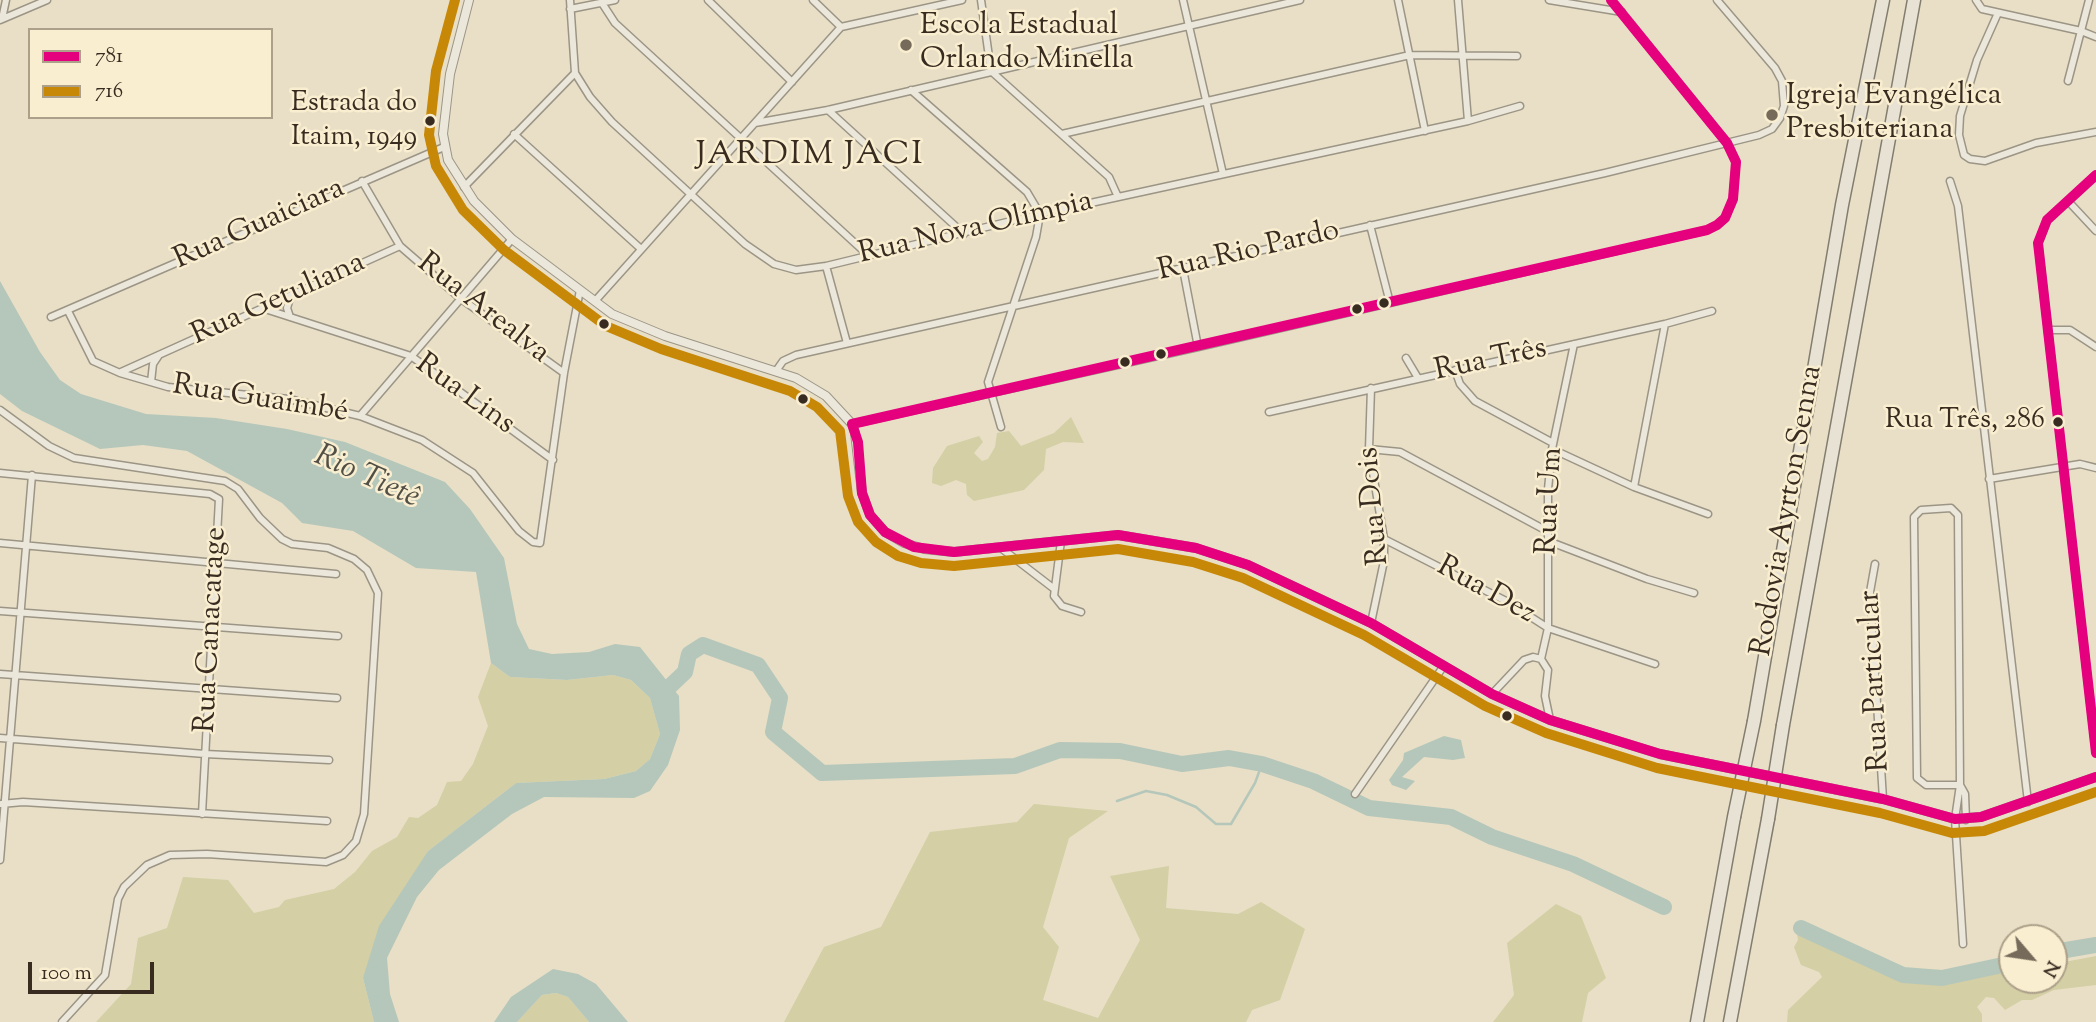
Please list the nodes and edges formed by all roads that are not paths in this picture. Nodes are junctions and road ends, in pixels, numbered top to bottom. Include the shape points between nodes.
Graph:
1 (6, 0) edge
2 (47, 0) edge
3 (469, 0) edge
4 (570, 0) edge
5 (615, 0) edge
6 (708, 0) edge
7 (813, 0) edge
8 (962, 0) edge
9 (981, 0) edge
10 (1183, 0) edge
11 (1300, 0) edge
12 (1398, 0) edge
13 (1458, 0) edge
14 (1549, 0) edge
15 (1611, 0) edge
16 (1717, 0) edge
17 (1884, 0) edge
18 (1914, 0) edge
19 (1976, 0) edge
20 (2090, 0) edge
21 (602, 3) junction
22 (570, 9) junction
23 (1622, 12) junction
24 (1998, 13) junction
25 (1, 20) edge
26 (1189, 24) junction
27 (841, 27) junction
28 (2081, 31) junction
29 (2096, 37) edge
30 (1410, 55) junction
31 (1463, 56) junction
32 (1517, 56) dead end
33 (991, 71) junction
34 (575, 73) junction
35 (792, 82) junction
36 (2068, 82) dead end
37 (911, 90) junction
38 (1206, 102) junction
39 (1520, 106) dead end
40 (828, 110) junction
41 (1468, 121) junction
42 (755, 124) junction
43 (1425, 131) junction
44 (2096, 132) edge
45 (514, 134) junction
46 (1062, 134) junction
47 (742, 138) junction
48 (1727, 144) junction
49 (444, 147) junction
50 (1223, 174) junction
51 (2096, 175) edge
52 (362, 181) junction
53 (1950, 181) dead end
54 (464, 187) junction
55 (690, 195) junction
56 (1118, 197) junction
57 (2068, 201) junction
58 (1041, 214) junction
59 (1370, 225) junction
60 (2096, 232) edge
61 (964, 233) junction
62 (512, 239) junction
63 (400, 246) junction
64 (641, 248) junction
65 (869, 256) junction
66 (826, 266) junction
67 (1183, 268) junction
68 (580, 290) junction
69 (291, 295) junction
70 (460, 298) junction
71 (595, 302) junction
72 (1390, 303) junction
73 (262, 308) junction
74 (1011, 308) junction
75 (68, 311) junction
76 (1712, 311) dead end
77 (51, 317) dead end
78 (290, 317) junction
79 (1665, 324) junction
80 (2049, 330) junction
81 (847, 343) junction
82 (1574, 344) junction
83 (1198, 347) junction
84 (2096, 347) edge
85 (159, 355) junction
86 (411, 356) junction
87 (1406, 358) dead end
88 (1455, 370) junction
89 (776, 371) junction
90 (120, 373) junction
91 (564, 373) junction
92 (1418, 378) junction
93 (151, 382) junction
94 (1371, 388) junction
95 (989, 393) junction
96 (0, 410) edge
97 (1269, 412) dead end
98 (360, 416) junction
99 (852, 424) junction
100 (1000, 428) dead end
101 (1552, 446) junction
102 (1369, 449) junction
103 (552, 460) junction
104 (2063, 467) junction
105 (2096, 468) edge
106 (0, 473) edge
107 (32, 475) junction
108 (1989, 479) junction
109 (1634, 488) junction
110 (1708, 514) dead end
111 (1547, 531) junction
112 (1384, 539) junction
113 (1061, 541) junction
114 (1548, 541) junction
115 (0, 543) edge
116 (26, 544) junction
117 (1001, 548) junction
118 (217, 561) junction
119 (1875, 564) dead end
120 (336, 574) dead end
121 (1053, 588) junction
122 (1694, 593) dead end
123 (0, 611) edge
124 (20, 612) junction
125 (1081, 612) dead end
126 (1371, 623) junction
127 (213, 628) junction
128 (1548, 628) junction
129 (338, 636) dead end
130 (1541, 659) junction
131 (1655, 664) dead end
132 (1443, 667) junction
133 (0, 674) edge
134 (16, 676) junction
135 (2096, 686) edge
136 (2088, 690) junction
137 (208, 691) junction
138 (1492, 694) junction
139 (337, 698) dead end
140 (1550, 720) junction
141 (0, 738) edge
142 (10, 739) junction
143 (2096, 753) edge
144 (205, 754) junction
145 (329, 760) dead end
146 (2096, 777) edge
147 (1960, 785) junction
148 (1355, 794) dead end
149 (1883, 799) junction
150 (2028, 802) junction
151 (2, 804) edge
152 (202, 814) junction
153 (1955, 819) junction
154 (1966, 820) junction
155 (327, 821) dead end
156 (0, 860) edge
157 (1963, 944) dead end
158 (62, 1022) edge
159 (1697, 1022) edge
160 (1730, 1022) edge

1 - 25 street
2 - 25 street
3 - 49 street via 450,74
4 - 22 street, Rua Nova Olímpia
5 - 21 street
6 - 35 street
7 - 27 street
8 - 27 street
9 - 33 street
10 - 26 street
11 - 26 street
12 - 30 street
13 - 31 street
14 - 23 street
15 - 23 street
16 - 48 street, Rua Rio Pardo via 1775,68 1785,94 1780,118 1772,129
17 - 159 highway, Rodovia Ayrton Senna, bridge via 1842,205 1754,721
18 - 160 highway, Rodovia Ayrton Senna, bridge
19 - 24 street via 1982,9
20 - 28 street
21 - 22 street
21 - 47 street via 615,23
22 - 34 street, Rua Nova Olímpia
23 - 48 street
24 - 28 street
24 - 44 street via 1960,116 1964,155 1985,161 2036,143
26 - 33 street
26 - 38 street
27 - 35 street
28 - 29 street
28 - 36 street
30 - 31 street
30 - 38 street
30 - 43 street
31 - 32 street
31 - 41 street
33 - 37 street
33 - 46 street
34 - 45 street
34 - 55 street, Rua Nova Olímpia via 612,122
35 - 42 street
37 - 40 street
37 - 58 street via 1027,192
38 - 46 street
38 - 50 street
39 - 41 street, Rua Nova Olímpia
40 - 42 street
40 - 61 street
41 - 43 street, Rua Nova Olímpia
42 - 47 street
43 - 50 street, Rua Nova Olímpia
45 - 54 street
45 - 64 street
46 - 56 street via 1110,177
47 - 55 street
47 - 65 street
48 - 59 street, Rua Rio Pardo
48 - 72 street via 1736,162 1732,199 1721,222 1707,230
49 - 52 street, Rua Guaiciara
49 - 54 street
50 - 56 street, Rua Nova Olímpia
51 - 57 street
52 - 63 street, Rua Arealva
52 - 75 street, Rua Guaiciara
53 - 108 street via 1958,206
54 - 62 street
55 - 64 street
55 - 66 street, Rua Nova Olímpia via 774,264 796,270
56 - 58 street, Rua Nova Olímpia
57 - 60 street
57 - 80 street via 2047,220 2038,243
58 - 61 street, Rua Nova Olímpia
58 - 74 street
59 - 67 street, Rua Rio Pardo
59 - 72 street
61 - 65 street, Rua Nova Olímpia
62 - 68 street
62 - 70 street
63 - 69 street, Rua Getuliana
63 - 70 street, Rua Arealva
64 - 71 street
65 - 66 street, Rua Nova Olímpia
66 - 81 street
67 - 74 street, Rua Rio Pardo
67 - 83 street
68 - 71 street
68 - 91 street, Rua Guaimbé
69 - 73 street, Rua Getuliana
69 - 78 street
70 - 86 street
70 - 91 street, Rua Arealva
71 - 89 street via 634,325
72 - 83 street
73 - 78 street, Rua Lins
73 - 85 street, Rua Getuliana
74 - 81 street, Rua Rio Pardo
74 - 95 street via 988,382
75 - 77 street, Rua Guaiciara
75 - 90 street, Rua Guaimbé via 90,357
76 - 79 street, Rua Três
78 - 86 street, Rua Lins
79 - 82 street, Rua Três
79 - 109 street
80 - 84 street via 2070,330
80 - 104 street
81 - 89 street, Rua Rio Pardo via 789,358
82 - 88 street, Rua Três
82 - 101 street, Rua Um
83 - 95 street
85 - 90 street, Rua Getuliana
85 - 93 street
86 - 98 street
86 - 103 street, Rua Lins
87 - 92 street
88 - 92 street, Rua Três
88 - 101 street via 1475,401
89 - 99 street via 820,392
90 - 93 street, Rua Guaimbé
91 - 103 street, Rua Guaimbé
92 - 94 street, Rua Três
93 - 98 street, Rua Guaimbé via 289,399
94 - 97 street, Rua Três
94 - 102 street, Rua Dois
95 - 99 street
95 - 100 street
96 - 158 street via 48,446 74,458 225,481 282,539 341,551 354,559 367,570 378,593 364,814 356,841 343,855 326,862 206,854 170,855 147,864 118,899 105,975
98 - 103 street, Rua Guaimbé via 454,458 489,489 519,531 537,543 544,538
99 - 117 street via 864,504 885,532 924,549
101 - 109 street
101 - 111 street, Rua Um
102 - 111 street via 1400,452
102 - 112 street, Rua Dois
104 - 105 street via 2087,463
104 - 108 street
104 - 136 street
106 - 107 street, Rua Canacatage
107 - 116 street
107 - 118 street, Rua Canacatage via 214,495 220,505
108 - 150 street
109 - 110 street
111 - 114 street, Rua Um
112 - 126 street, Rua Dois via 1383,578
112 - 128 street, Rua Dez via 1506,601
113 - 117 street
113 - 121 street
113 - 126 street via 1118,535 1207,551 1248,565
114 - 122 street
114 - 128 street, Rua Um
115 - 116 street
116 - 118 street
116 - 124 street
117 - 121 street
118 - 120 street
118 - 127 street, Rua Canacatage
119 - 149 street, Rua Particular via 1870,592
121 - 125 street via 1058,603
123 - 124 street
124 - 127 street
124 - 134 street
126 - 132 street
127 - 129 street
127 - 137 street, Rua Canacatage
128 - 130 street, Rua Um
128 - 131 street, Rua Dez
130 - 138 street via 1524,660
130 - 140 street, Rua Um via 1548,670 1545,696
132 - 138 street
132 - 148 street
133 - 134 street
134 - 137 street
134 - 142 street
135 - 136 street
136 - 143 street
137 - 139 street
137 - 144 street, Rua Canacatage
138 - 140 street
140 - 149 street via 1660,754
141 - 142 street
142 - 144 street
142 - 151 street
144 - 145 street
144 - 152 street, Rua Canacatage
146 - 150 street
147 - 147 street via 1958,515 1951,508 1921,510 1914,517 1917,778 1926,785
147 - 153 street
147 - 154 street
149 - 153 street
150 - 154 street
151 - 152 street
151 - 156 street
152 - 155 street
153 - 154 street
153 - 157 street

